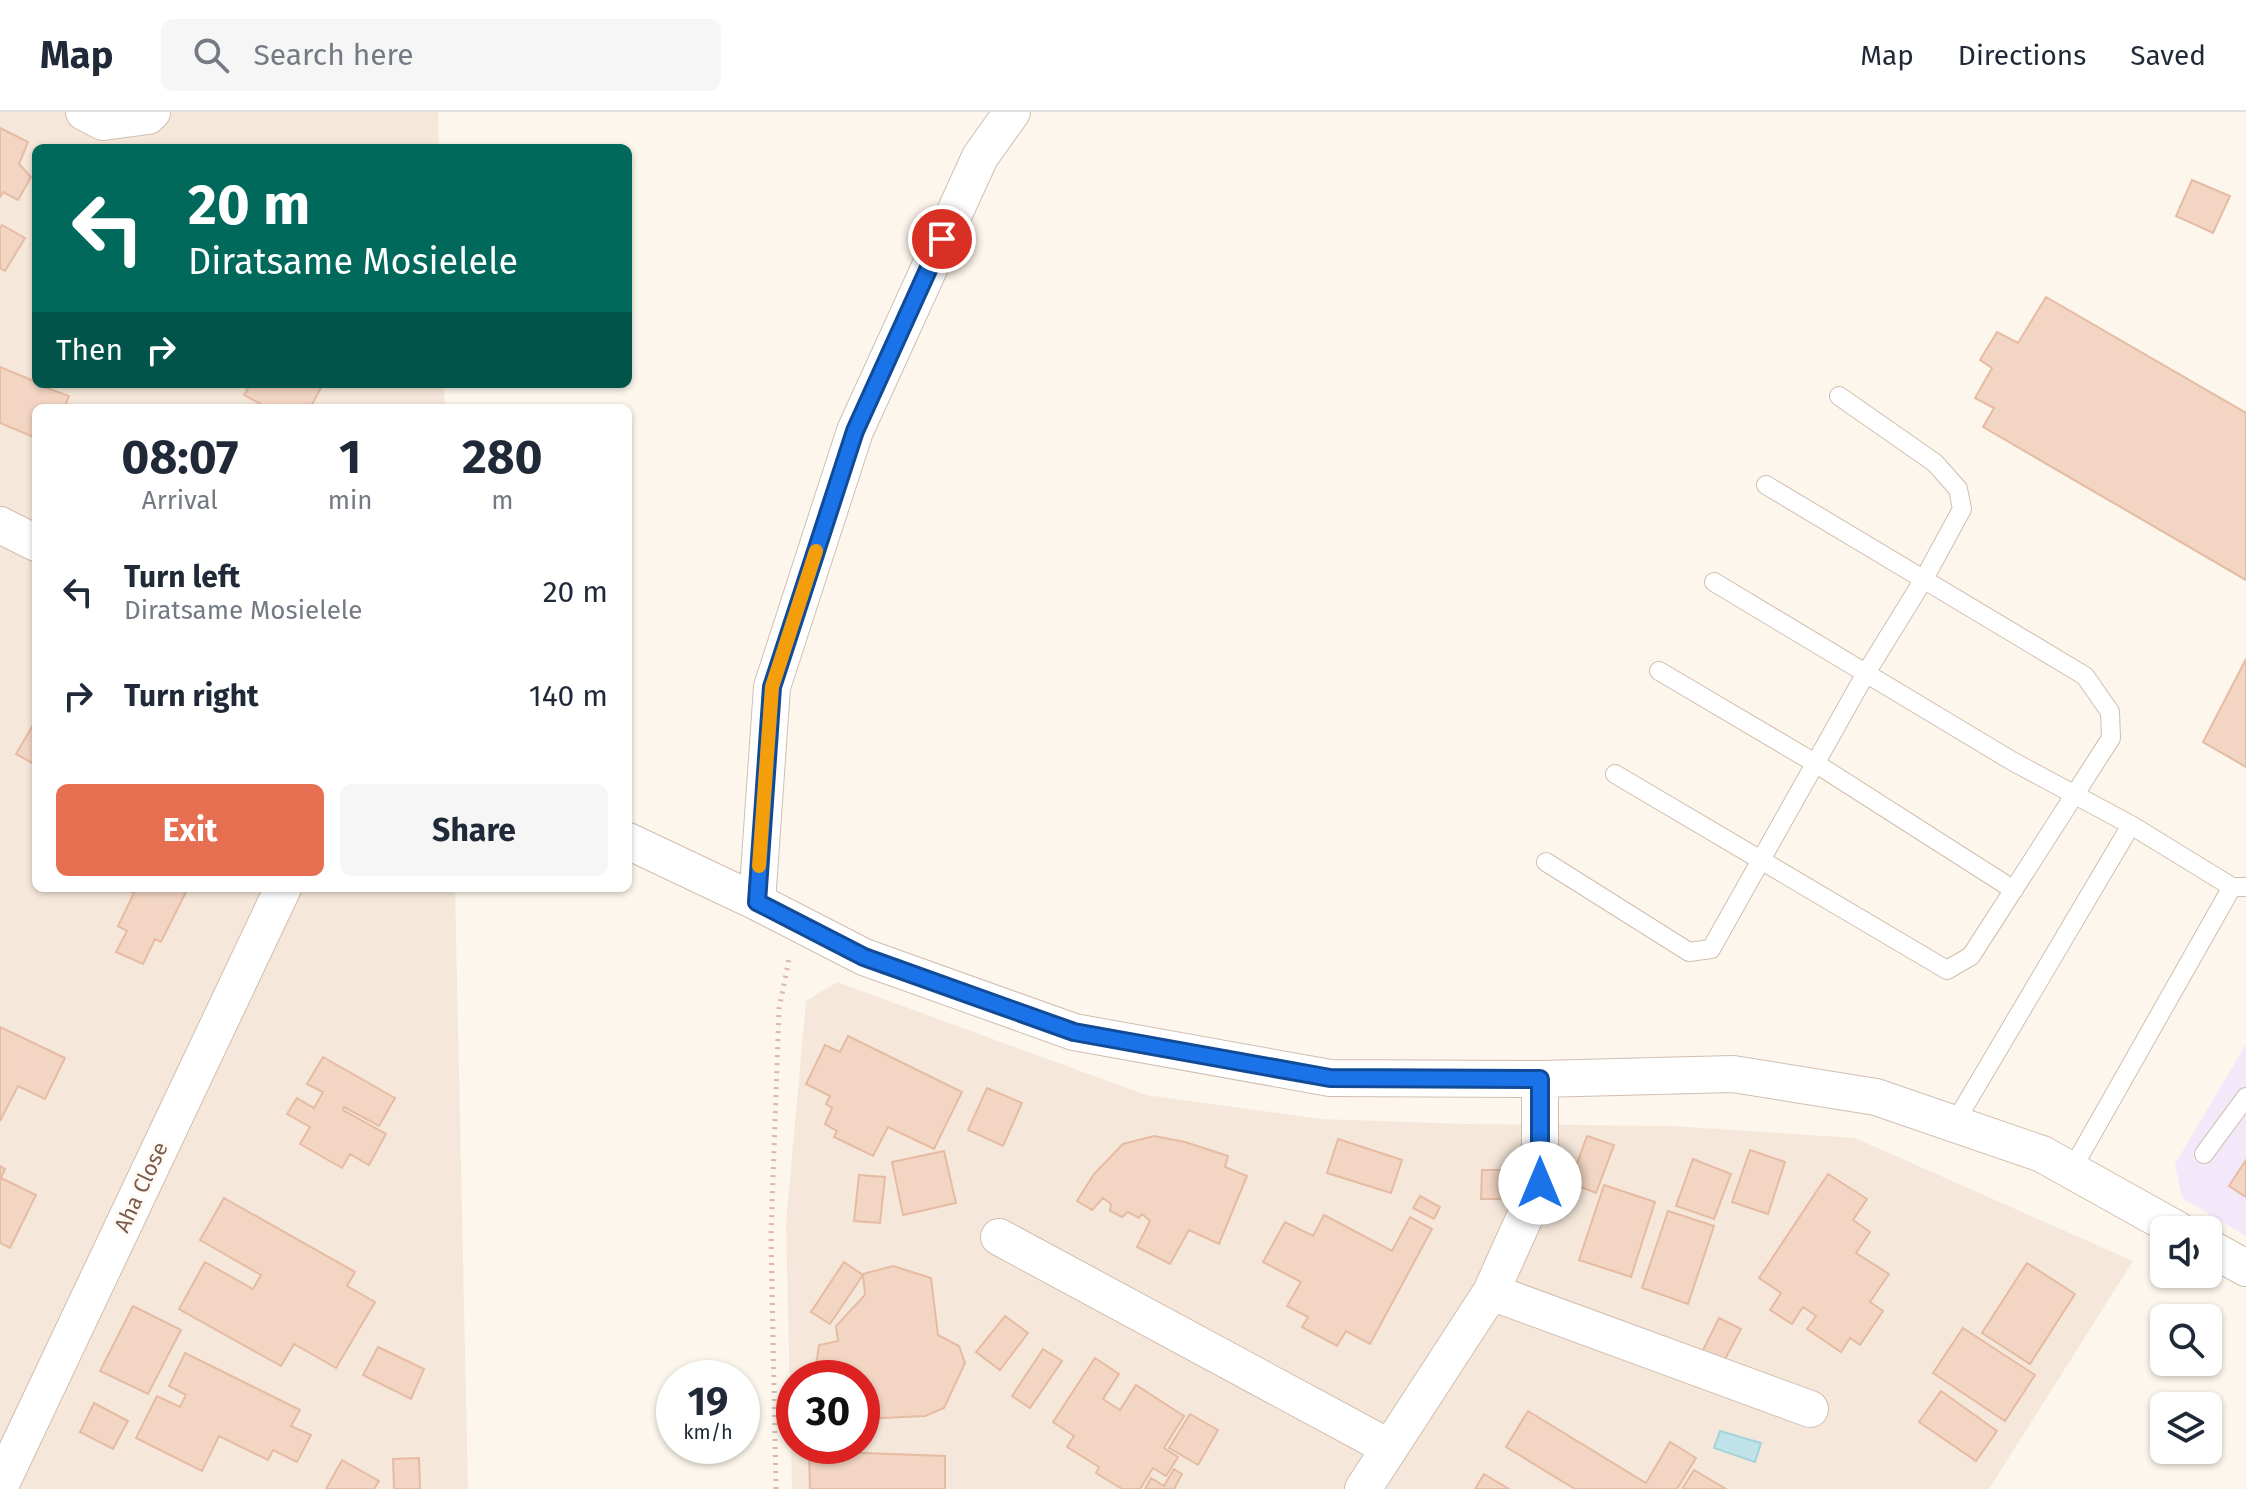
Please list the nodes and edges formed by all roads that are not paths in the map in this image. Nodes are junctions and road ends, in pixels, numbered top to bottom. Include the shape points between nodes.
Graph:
1 (84, 112) edge
2 (152, 112) edge
3 (1012, 112) edge
4 (1839, 396) dead end
5 (1766, 485) dead end
6 (0, 525) edge
7 (32, 541) edge
8 (1924, 579) junction
9 (1714, 582) dead end
10 (1659, 671) dead end
11 (1866, 673) junction
12 (1815, 763) junction
13 (1615, 774) dead end
14 (2075, 794) junction
15 (2131, 825) junction
16 (632, 843) edge
17 (1760, 861) junction
18 (1546, 862) dead end
19 (2239, 887) edge
20 (2014, 890) junction
21 (281, 892) edge
22 (757, 902) junction
23 (1540, 1079) junction
24 (2246, 1097) edge
25 (1954, 1124) junction
26 (2204, 1154) dead end
27 (2071, 1171) junction
28 (2153, 1216) edge
29 (999, 1237) dead end
30 (2222, 1255) edge
31 (2246, 1268) edge
32 (1491, 1292) junction
33 (1810, 1409) dead end
34 (1390, 1448) junction
35 (0, 1486) edge
36 (1363, 1489) edge

1 - 2 street via 103,122
3 - 22 street via 980,157 855,431 772,687
4 - 8 lane via 1935,463 1958,489 1962,509
5 - 8 lane
6 - 7 street
8 - 11 lane
8 - 14 lane via 2085,676 2110,712 2111,738
9 - 11 lane
10 - 12 lane
11 - 12 lane
11 - 14 lane
12 - 17 lane
12 - 20 lane
13 - 17 lane
14 - 15 lane
14 - 20 lane
15 - 19 lane
15 - 25 lane
16 - 22 street
17 - 18 lane via 1711,949 1689,952
17 - 20 lane via 1947,970 1971,956
19 - 27 lane
21 - 35 street, Aha Close
22 - 23 street via 864,957 1074,1032 1330,1078
23 - 25 street via 1733,1074 1876,1097
23 - 32 street via 1540,1183
24 - 26 lane
25 - 27 street via 2042,1154
27 - 28 street
29 - 34 street
30 - 31 street
32 - 33 street
32 - 34 street
34 - 36 street

